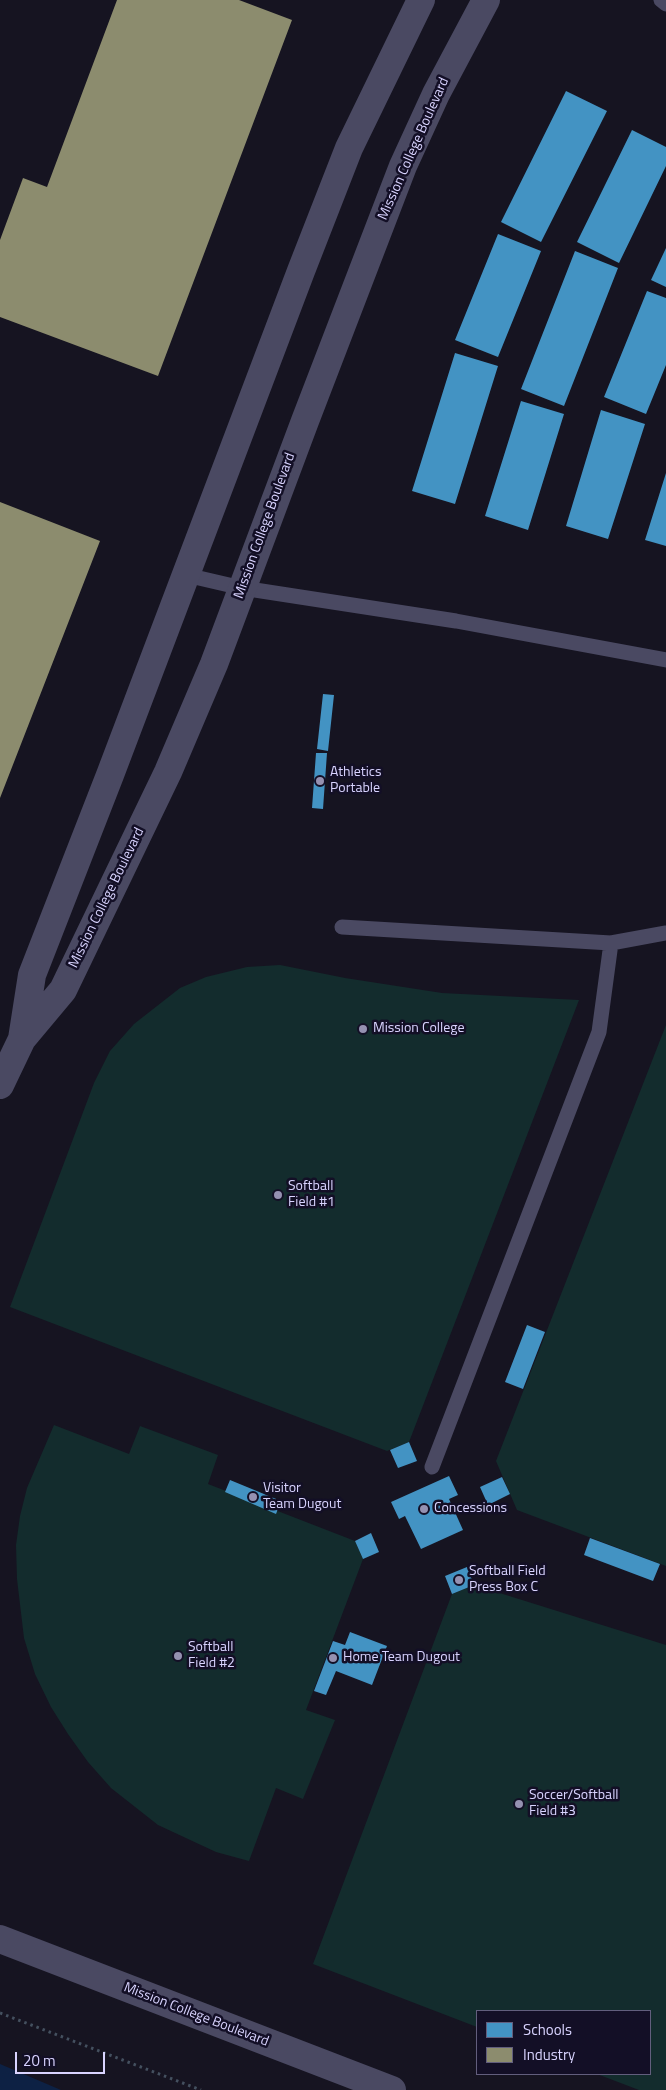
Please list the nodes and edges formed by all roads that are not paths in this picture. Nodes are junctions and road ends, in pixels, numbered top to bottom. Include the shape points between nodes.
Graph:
1 (422, 0) edge
2 (486, 0) edge
3 (661, 0) edge
4 (666, 4) edge
5 (186, 575) junction
6 (242, 588) junction
7 (666, 660) edge
8 (342, 927) dead end
9 (666, 933) edge
10 (611, 943) junction
11 (22, 1039) junction
12 (0, 1085) edge
13 (432, 1467) dead end
14 (0, 1940) edge
15 (392, 2090) edge

1 - 5 street, Mission College Boulevard via 349,148
2 - 6 street, Mission College Boulevard via 403,166
3 - 4 lane
5 - 6 lane
5 - 11 street, Mission College Boulevard via 32,975
6 - 7 lane via 456,621
6 - 11 street, Mission College Boulevard via 168,772 63,990
8 - 10 lane
9 - 10 lane
10 - 13 lane via 599,1032
11 - 12 street, Mission College Boulevard
14 - 15 street, Mission College Boulevard

